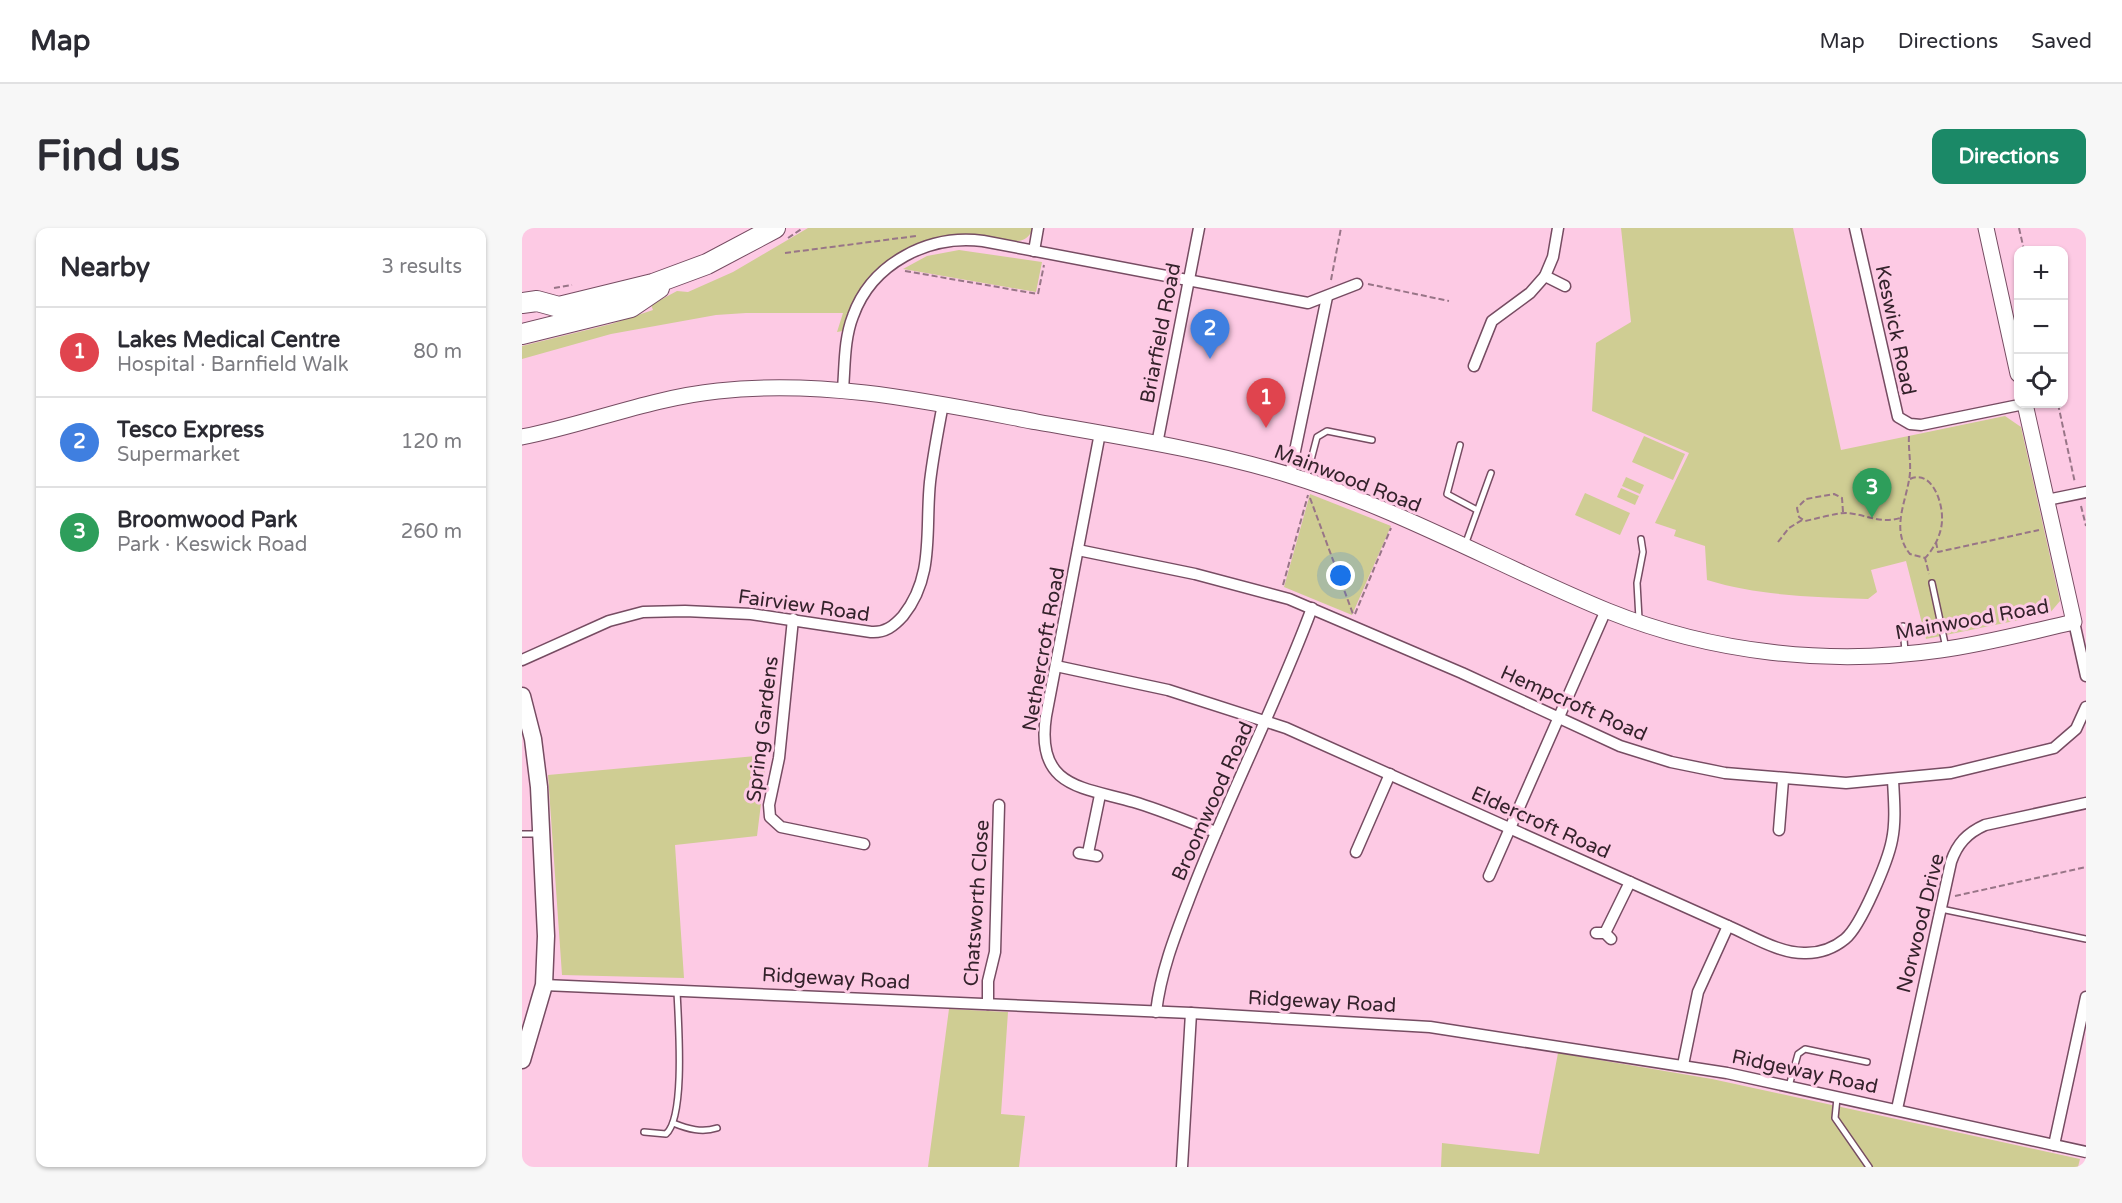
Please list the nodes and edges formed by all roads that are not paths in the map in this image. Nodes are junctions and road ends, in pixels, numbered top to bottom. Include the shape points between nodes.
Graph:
1 (775, 228) edge
2 (1038, 228) edge
3 (1199, 228) edge
4 (1558, 228) edge
5 (1855, 228) edge
6 (1986, 228) edge
7 (1034, 251) junction
8 (676, 276) junction
9 (1545, 276) junction
10 (1188, 281) junction
11 (1357, 284) road end
12 (1565, 286) dead end
13 (1327, 297) junction
14 (556, 298) junction
15 (522, 303) edge
16 (522, 323) edge
17 (522, 334) edge
18 (1470, 341) dead end
19 (1482, 345) junction
20 (2014, 354) edge
21 (1474, 366) dead end
22 (843, 389) junction
23 (943, 404) junction
24 (2014, 406) edge
25 (2025, 408) edge
26 (1100, 433) junction
27 (522, 436) edge
28 (1372, 440) dead end
29 (1157, 444) junction
30 (1460, 445) dead end
31 (1491, 473) dead end
32 (1290, 475) junction
33 (1305, 480) junction
34 (2082, 493) edge
35 (2047, 500) junction
36 (1477, 510) junction
37 (1641, 539) dead end
38 (1464, 547) junction
39 (1078, 550) junction
40 (1932, 583) road end
41 (1312, 608) junction
42 (1606, 610) junction
43 (793, 619) junction
44 (1639, 622) junction
45 (2074, 622) junction
46 (1903, 627) dead end
47 (1947, 649) junction
48 (1905, 654) junction
49 (522, 660) edge
50 (1056, 666) junction
51 (2086, 676) edge
52 (522, 696) edge
53 (2086, 707) edge
54 (1557, 719) junction
55 (1267, 721) junction
56 (1390, 774) junction
57 (1783, 780) junction
58 (1893, 780) junction
59 (1100, 795) junction
60 (2086, 803) edge
61 (999, 805) dead end
62 (1509, 828) junction
63 (1216, 832) junction
64 (1779, 832) dead end
65 (522, 834) edge
66 (543, 834) junction
67 (865, 844) dead end
68 (1354, 853) dead end
69 (1088, 854) dead end
70 (1488, 878) dead end
71 (1630, 882) junction
72 (1942, 904) junction
73 (1728, 926) junction
74 (1604, 935) dead end
75 (2086, 939) edge
76 (544, 985) junction
77 (677, 989) junction
78 (2086, 997) edge
79 (988, 1004) junction
80 (1156, 1012) junction
81 (1191, 1013) junction
82 (522, 1060) edge
83 (1867, 1062) dead end
84 (1683, 1065) junction
85 (1789, 1086) junction
86 (1838, 1096) junction
87 (1897, 1109) junction
88 (673, 1123) junction
89 (717, 1128) dead end
90 (644, 1132) dead end
91 (2054, 1145) junction
92 (2086, 1152) edge
93 (1182, 1167) edge
94 (1869, 1167) edge

1 - 8 highway
2 - 7 street
3 - 10 street, Briarfield Road
4 - 9 street
5 - 24 street, Keswick Road via 1896,411 1902,421 1921,425
6 - 20 street
7 - 10 street
7 - 22 street via 972,239 937,243 910,252 887,268 868,288 853,316
8 - 14 highway via 594,300
8 - 17 highway via 631,307
9 - 12 street
9 - 19 street via 1530,293 1492,321
10 - 13 street via 1308,303
10 - 29 street, Briarfield Road
11 - 13 street
13 - 32 street
14 - 15 highway
14 - 16 highway via 540,320
18 - 19 street
19 - 21 street
22 - 23 street, Mainwood Road
22 - 27 street, Mainwood Road via 704,392 625,408
23 - 26 street, Mainwood Road
23 - 43 street, Fairview Road via 930,481 927,564 921,587 908,609 893,626 877,632
25 - 35 street
26 - 29 street, Mainwood Road
26 - 39 street, Nethercroft Road
28 - 33 lane via 1321,433
29 - 32 street, Mainwood Road
30 - 36 lane via 1447,494
31 - 36 lane
32 - 33 street, Mainwood Road
33 - 38 street, Mainwood Road
34 - 35 street
35 - 45 street
36 - 38 lane
37 - 44 lane
38 - 42 street, Mainwood Road
39 - 41 street, Hempcroft Road via 1195,574
39 - 50 street, Nethercroft Road
40 - 47 lane
41 - 54 street, Hempcroft Road
41 - 55 street, Broomwood Road
42 - 44 street, Mainwood Road
42 - 54 street
43 - 49 street, Fairview Road via 695,611 633,614
43 - 67 street, Spring Gardens via 780,758 770,817 781,827
44 - 48 street, Mainwood Road via 1715,643 1783,654
45 - 47 street, Mainwood Road
45 - 51 street
46 - 48 lane
47 - 48 street, Mainwood Road
50 - 55 street, Eldercroft Road via 1168,690
50 - 59 street, Nethercroft Road via 1045,725 1047,752 1068,782
52 - 66 main road via 533,739
53 - 58 street, Hempcroft Road via 2071,735 2047,751 1951,773
54 - 57 street, Hempcroft Road via 1620,746 1671,762
54 - 62 street
55 - 56 street, Eldercroft Road
55 - 63 street, Broomwood Road
56 - 62 street, Eldercroft Road
56 - 68 street
57 - 58 street, Hempcroft Road
57 - 64 street
58 - 73 street, Eldercroft Road via 1894,823 1889,853 1858,922 1846,938 1824,950 1795,953
59 - 63 street, Nethercroft Road via 1137,803
59 - 69 street
60 - 72 street, Norwood Drive via 1995,822 1971,832 1954,853
61 - 79 street, Chatsworth Close via 995,952 988,981
62 - 70 street
62 - 71 street, Eldercroft Road
63 - 80 street, Broomwood Road via 1165,965
65 - 66 lane
66 - 76 main road
71 - 73 street, Eldercroft Road
71 - 74 street
72 - 75 lane
72 - 87 street, Norwood Drive
73 - 84 street via 1698,992
76 - 77 street, Ridgeway Road
76 - 82 main road
77 - 79 street, Ridgeway Road
77 - 88 lane via 679,1090
78 - 91 street
79 - 80 street, Ridgeway Road
80 - 81 street, Ridgeway Road
81 - 84 street, Ridgeway Road via 1407,1024
81 - 93 street
83 - 85 lane via 1805,1049 1798,1054
84 - 85 street, Ridgeway Road
85 - 86 street, Ridgeway Road
86 - 87 street, Ridgeway Road
86 - 94 lane via 1835,1118
87 - 91 street, Ridgeway Road
88 - 89 lane via 695,1130
88 - 90 lane via 666,1134
91 - 92 street, Ridgeway Road

